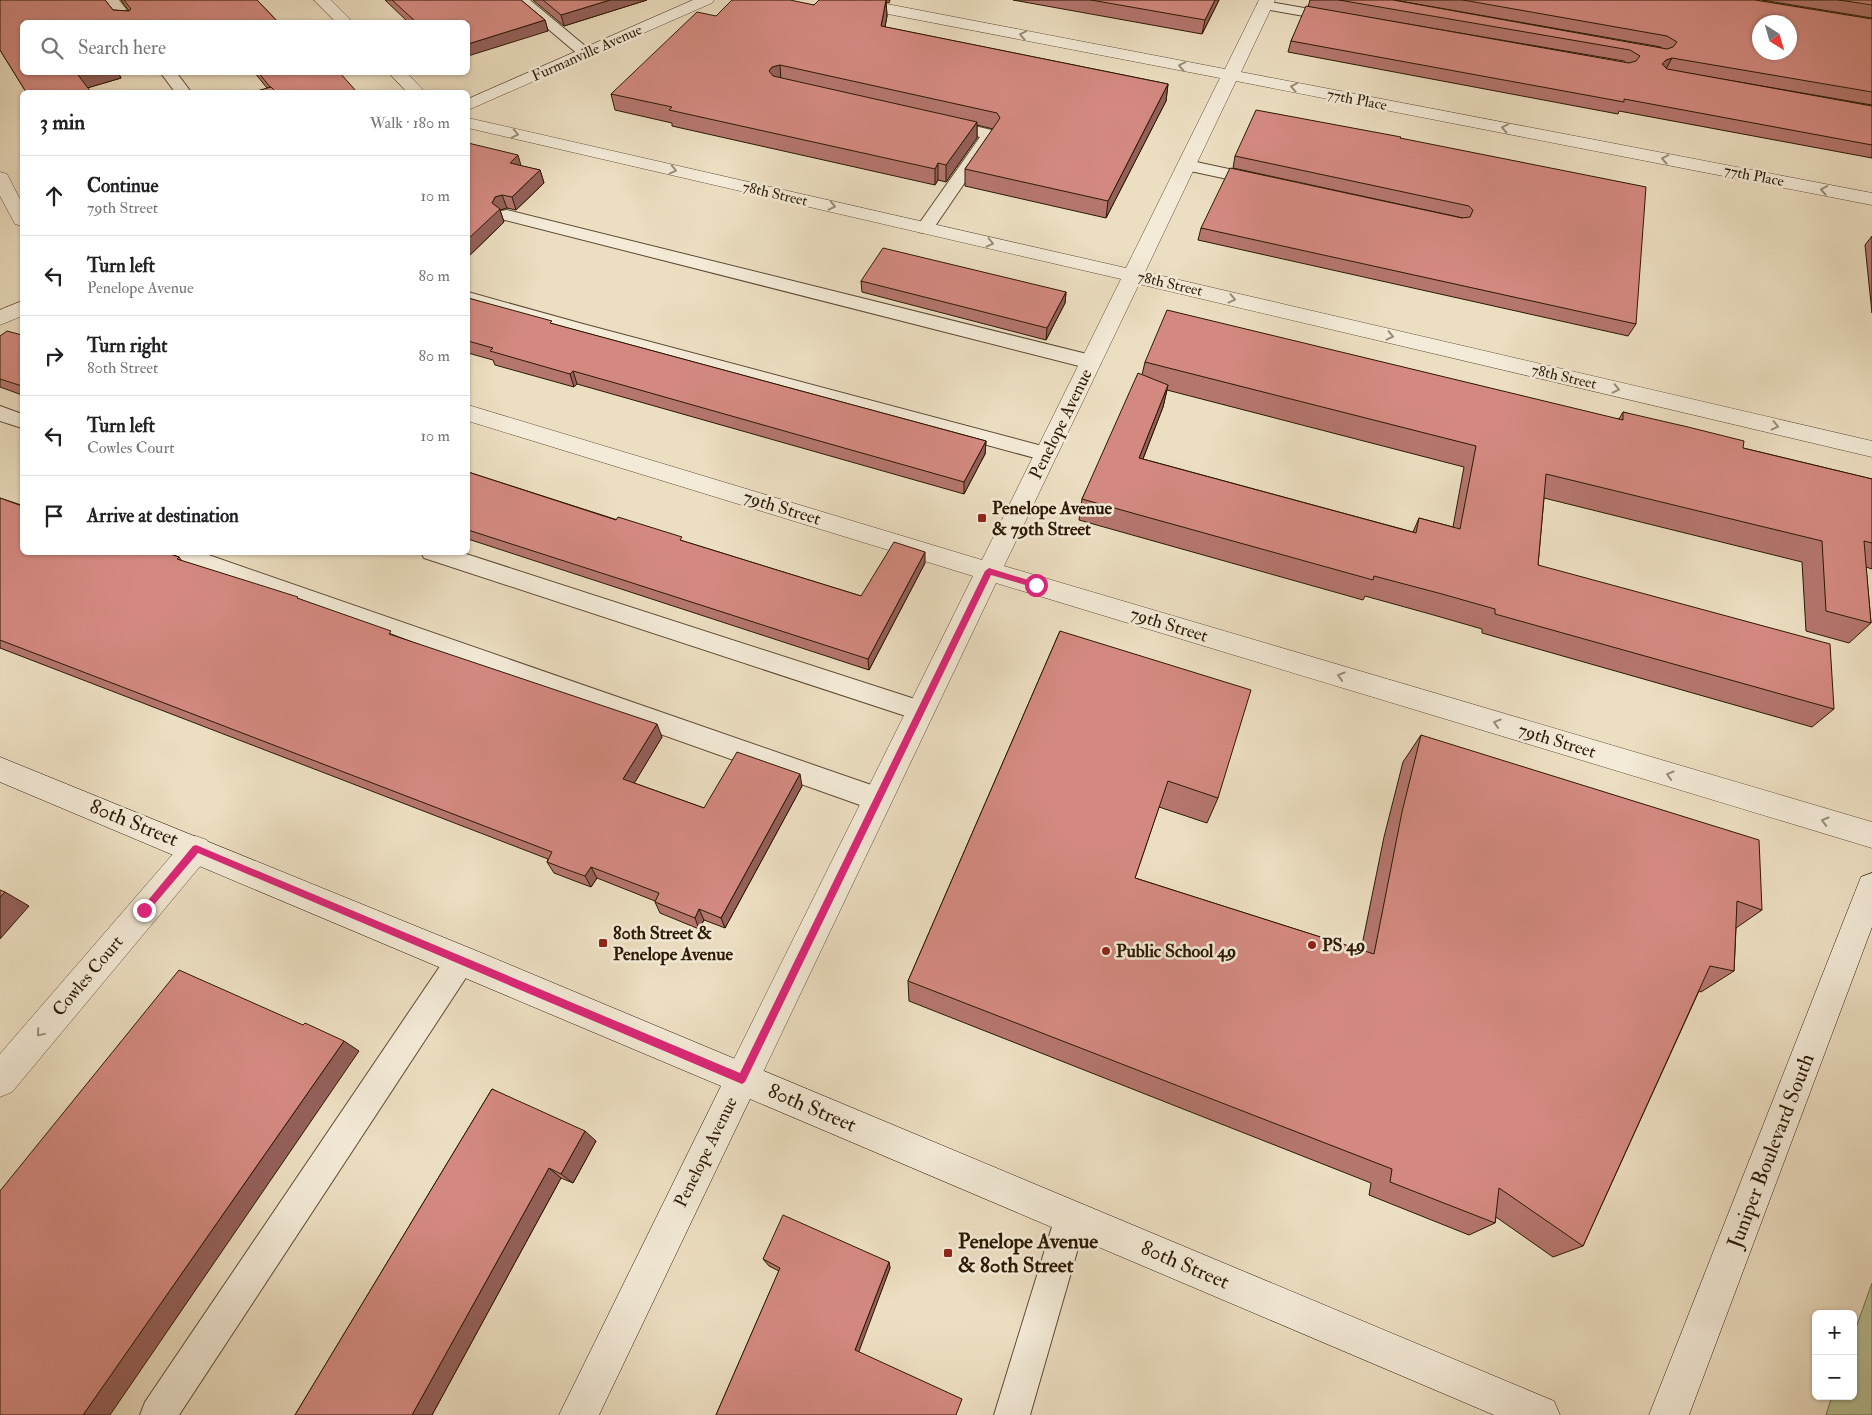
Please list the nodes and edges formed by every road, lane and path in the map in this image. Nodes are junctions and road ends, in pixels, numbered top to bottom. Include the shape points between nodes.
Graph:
1 (111, 0) edge
2 (322, 0) edge
3 (521, 0) edge
4 (706, 0) edge
5 (841, 0) edge
6 (1266, 2) edge
7 (127, 20) edge
8 (343, 20) edge
9 (1354, 21) edge
10 (585, 53) junction
11 (169, 75) edge
12 (399, 75) edge
13 (1230, 75) junction
14 (181, 90) edge
15 (414, 90) edge
16 (470, 104) edge
17 (924, 119) edge
18 (470, 123) edge
19 (1187, 165) junction
20 (0, 178) edge
21 (1276, 185) edge
22 (1872, 199) edge
23 (506, 215) dead end
24 (20, 216) edge
25 (925, 228) junction
26 (1133, 276) junction
27 (470, 299) edge
28 (20, 309) edge
29 (0, 318) edge
30 (1091, 362) junction
31 (0, 413) edge
32 (470, 414) edge
33 (20, 420) edge
34 (1872, 449) edge
35 (1046, 454) junction
36 (182, 555) edge
37 (441, 555) edge
38 (989, 571) junction
39 (921, 711) junction
40 (0, 769) edge
41 (878, 799) junction
42 (1872, 835) edge
43 (196, 849) junction
44 (1872, 887) edge
45 (461, 960) junction
46 (742, 1079) junction
47 (0, 1080) edge
48 (1071, 1217) junction
49 (158, 1415) edge
50 (579, 1415) edge
51 (1012, 1415) edge
52 (1540, 1415) edge
53 (1669, 1415) edge

1 - 7 lane
2 - 8 street
3 - 10 lane
4 - 10 street, Furmanville Avenue
13 -> 5 street, 77th Place
6 - 9 lane
6 - 13 street, Penelope Avenue
10 - 16 street, Furmanville Avenue
11 - 14 lane
12 - 15 street
13 - 19 street, Penelope Avenue
22 -> 13 street, 77th Place
17 - 25 lane via 990,134
18 -> 25 street, 78th Street
19 - 21 lane
19 - 26 street, Penelope Avenue
20 - 24 street
23 - 30 lane
25 -> 26 street, 78th Street
26 - 30 street, Penelope Avenue
26 -> 34 street, 78th Street
27 - 35 lane
28 - 29 street
30 - 35 street, Penelope Avenue
31 - 33 lane
32 - 38 street, 79th Street
35 - 38 street, Penelope Avenue
36 - 41 lane
37 - 39 lane
38 - 39 street, Penelope Avenue
42 -> 38 street, 79th Street
39 - 41 street, Penelope Avenue
40 - 43 street, 80th Street
41 - 46 street, Penelope Avenue
43 - 45 street, 80th Street
43 -> 47 street, Cowles Court
44 - 53 street, Juniper Boulevard South
45 - 46 street, 80th Street
45 - 49 lane
46 - 48 street, 80th Street
46 - 50 street, Penelope Avenue
48 - 51 lane
48 - 52 street, 80th Street

